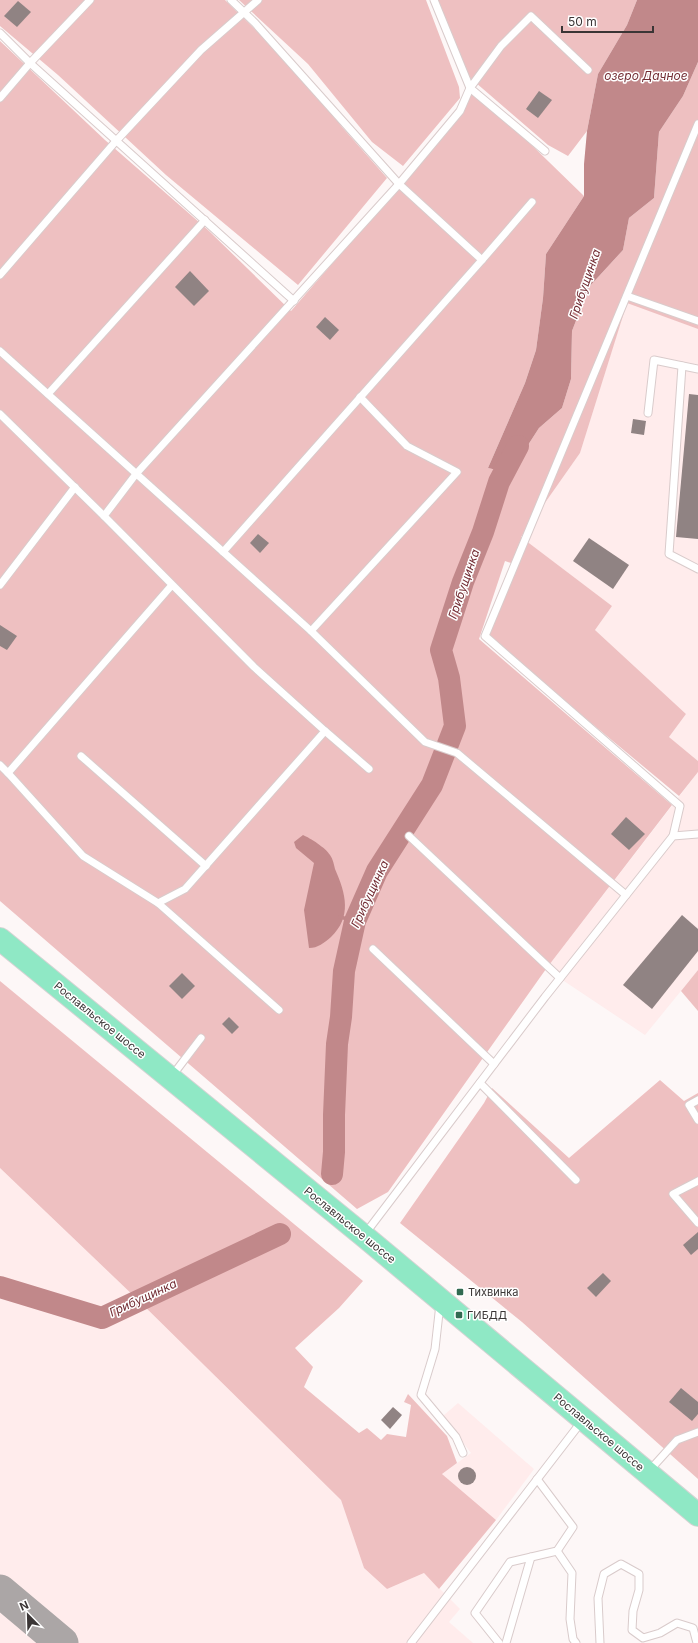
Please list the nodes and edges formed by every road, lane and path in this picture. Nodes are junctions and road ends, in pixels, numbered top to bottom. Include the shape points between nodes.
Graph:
1 (90, 0) edge
2 (231, 0) edge
3 (258, 0) edge
4 (434, 0) edge
5 (244, 13) junction
6 (0, 33) edge
7 (30, 63) junction
8 (588, 70) dead end
9 (470, 88) junction
10 (0, 98) edge
11 (698, 124) edge
12 (116, 140) junction
13 (545, 151) dead end
14 (399, 184) junction
15 (532, 202) dead end
16 (204, 220) junction
17 (482, 260) junction
18 (0, 275) edge
19 (627, 296) junction
20 (294, 301) junction
21 (698, 321) edge
22 (0, 351) edge
23 (682, 366) junction
24 (698, 369) edge
25 (48, 394) junction
26 (360, 397) junction
27 (648, 413) dead end
28 (0, 414) edge
29 (136, 474) junction
30 (75, 487) junction
31 (104, 516) junction
32 (223, 552) junction
33 (698, 569) edge
34 (172, 584) junction
35 (0, 585) edge
36 (311, 631) junction
37 (325, 731) junction
38 (81, 756) dead end
39 (0, 765) edge
40 (370, 769) dead end
41 (8, 773) junction
42 (698, 834) edge
43 (410, 836) dead end
44 (673, 836) junction
45 (206, 866) junction
46 (626, 895) junction
47 (158, 903) junction
48 (0, 939) edge
49 (373, 949) dead end
50 (560, 978) junction
51 (279, 1010) dead end
52 (201, 1038) dead end
53 (494, 1064) junction
54 (171, 1078) junction
55 (480, 1083) junction
56 (698, 1100) edge
57 (698, 1120) edge
58 (576, 1180) dead end
59 (698, 1181) edge
60 (698, 1223) edge
61 (364, 1236) junction
62 (440, 1300) junction
63 (583, 1419) junction
64 (698, 1432) edge
65 (463, 1453) dead end
66 (647, 1473) junction
67 (537, 1479) junction
68 (698, 1515) edge
69 (557, 1551) junction
70 (531, 1557) junction
71 (411, 1643) edge
72 (499, 1643) edge
73 (506, 1643) edge
74 (576, 1643) edge
75 (600, 1643) edge
76 (697, 1643) edge

1 - 7 lane
2 - 5 lane
3 - 5 lane
4 - 9 lane
5 - 12 lane via 201,50
5 - 14 lane
6 - 7 lane
7 - 10 lane
7 - 12 lane
8 - 9 lane via 530,16 501,46
9 - 13 lane
9 - 14 lane via 460,111
11 - 19 lane
12 - 16 lane
12 - 18 lane
14 - 17 lane
14 - 20 lane
15 - 17 lane
16 - 20 lane
16 - 25 lane
17 - 26 lane
19 - 21 lane
19 - 44 lane via 485,636 680,806
20 - 29 lane
22 - 25 lane
23 - 24 lane
23 - 27 lane via 654,360
23 - 33 lane via 669,554
25 - 29 lane
26 - 32 lane
26 - 36 lane via 407,446 457,472
28 - 30 lane
29 - 31 lane
29 - 32 lane
30 - 31 lane
30 - 35 lane
31 - 34 lane
32 - 36 lane
34 - 37 lane via 254,666
34 - 41 lane
36 - 46 lane via 425,742 457,753
37 - 40 lane
37 - 45 lane
38 - 45 lane
39 - 41 lane
41 - 47 lane via 83,856
42 - 44 lane
43 - 50 lane
44 - 46 lane
45 - 47 lane via 185,889
46 - 50 lane
47 - 51 lane
48 - 54 main road, Рославльское шоссе
49 - 53 lane
50 - 53 lane
52 - 54 lane
53 - 55 lane
54 - 61 main road, Рославльское шоссе
55 - 58 lane
55 - 61 lane
56 - 57 lane via 690,1105
59 - 60 lane via 673,1194
61 - 62 main road, Рославльское шоссе
62 - 63 main road, Рославльское шоссе
62 - 65 lane via 435,1349 421,1395 456,1437
63 - 66 main road, Рославльское шоссе
63 - 67 lane
64 - 66 lane via 677,1440
66 - 68 main road, Рославльское шоссе
67 - 69 lane via 573,1527
67 - 71 lane
69 - 70 lane
69 - 74 lane via 572,1572 570,1619
70 - 72 lane via 510,1562 475,1613
70 - 73 lane
75 - 76 lane via 598,1598 604,1574 621,1564 639,1574 639,1590 632,1611 632,1630 643,1638 660,1633 677,1623 693,1628

